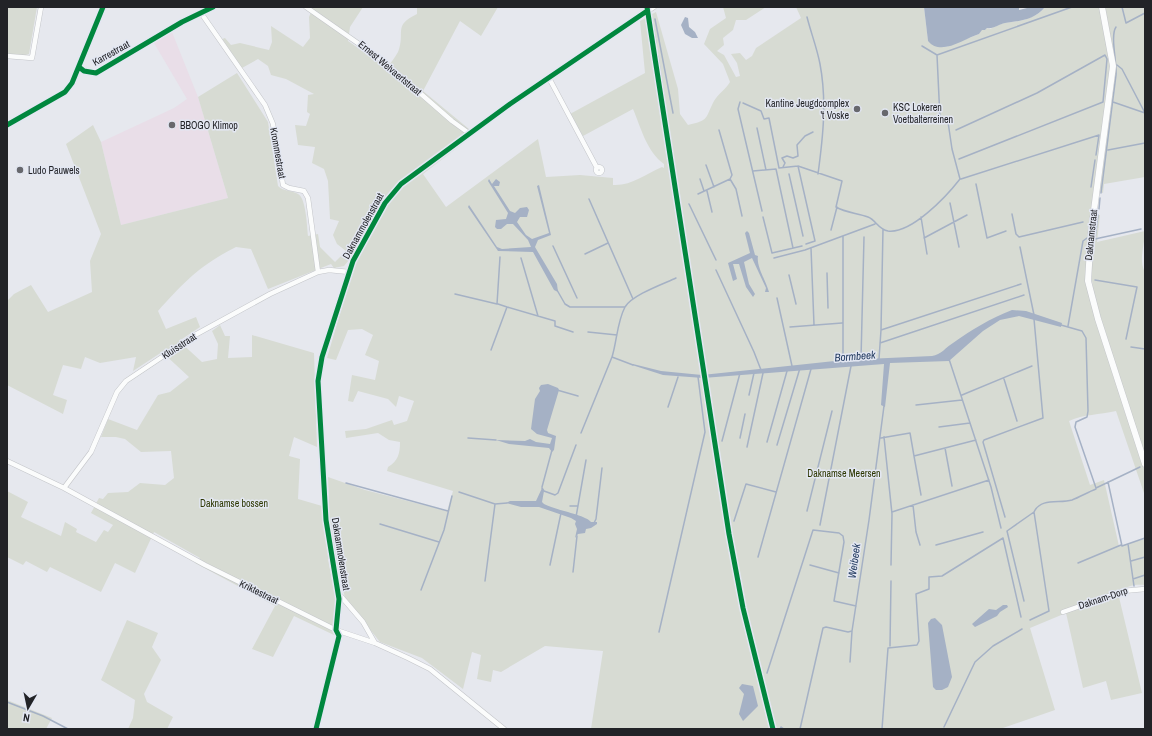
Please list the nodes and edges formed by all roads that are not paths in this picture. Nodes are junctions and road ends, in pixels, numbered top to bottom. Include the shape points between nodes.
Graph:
1 (42, 7) edge
2 (103, 7) edge
3 (213, 7) edge
4 (306, 7) edge
5 (654, 7) edge
6 (1102, 7) edge
7 (201, 13) junction
8 (7, 56) edge
9 (79, 67) junction
10 (549, 78) junction
11 (7, 125) edge
12 (470, 134) junction
13 (597, 168) dead end
14 (318, 272) junction
15 (349, 272) junction
16 (7, 461) edge
17 (1145, 464) edge
18 (64, 488) junction
19 (1145, 589) edge
20 (338, 593) junction
21 (1062, 612) dead end
22 (336, 630) junction
23 (376, 644) junction
24 (504, 729) edge

1 - 8 street via 32,58
2 - 9 street
3 - 7 street, Karrestraat
4 - 12 street, Ernest Welvaertstraat via 382,60
5 - 10 street, Daknammolenstraat
6 - 17 street, Daknamstraat via 1113,66 1091,233 1088,280
7 - 9 street, Karrestraat via 96,73
7 - 14 street, Krommestraat via 265,105 273,124 283,185 304,191 308,198
9 - 11 street, Karrestraat via 65,92
10 - 12 street, Daknammolenstraat
10 - 13 street
12 - 15 street, Daknammolenstraat via 391,194
14 - 15 street, Kluisstraat
14 - 18 street, Kluisstraat via 270,294 195,335 126,381 117,392 91,452
15 - 20 street, Daknammolenstraat via 322,357 318,381 326,520
16 - 18 street, Kriktestraat
18 - 22 street, Kriktestraat via 206,565
19 - 21 street, Daknam-Dorp via 1123,591
20 - 22 street, Daknammolenstraat via 340,599
20 - 23 street, Daknammolenstraat via 363,622
22 - 23 street, Kriktestraat
23 - 24 street, Kriktestraat via 430,670

